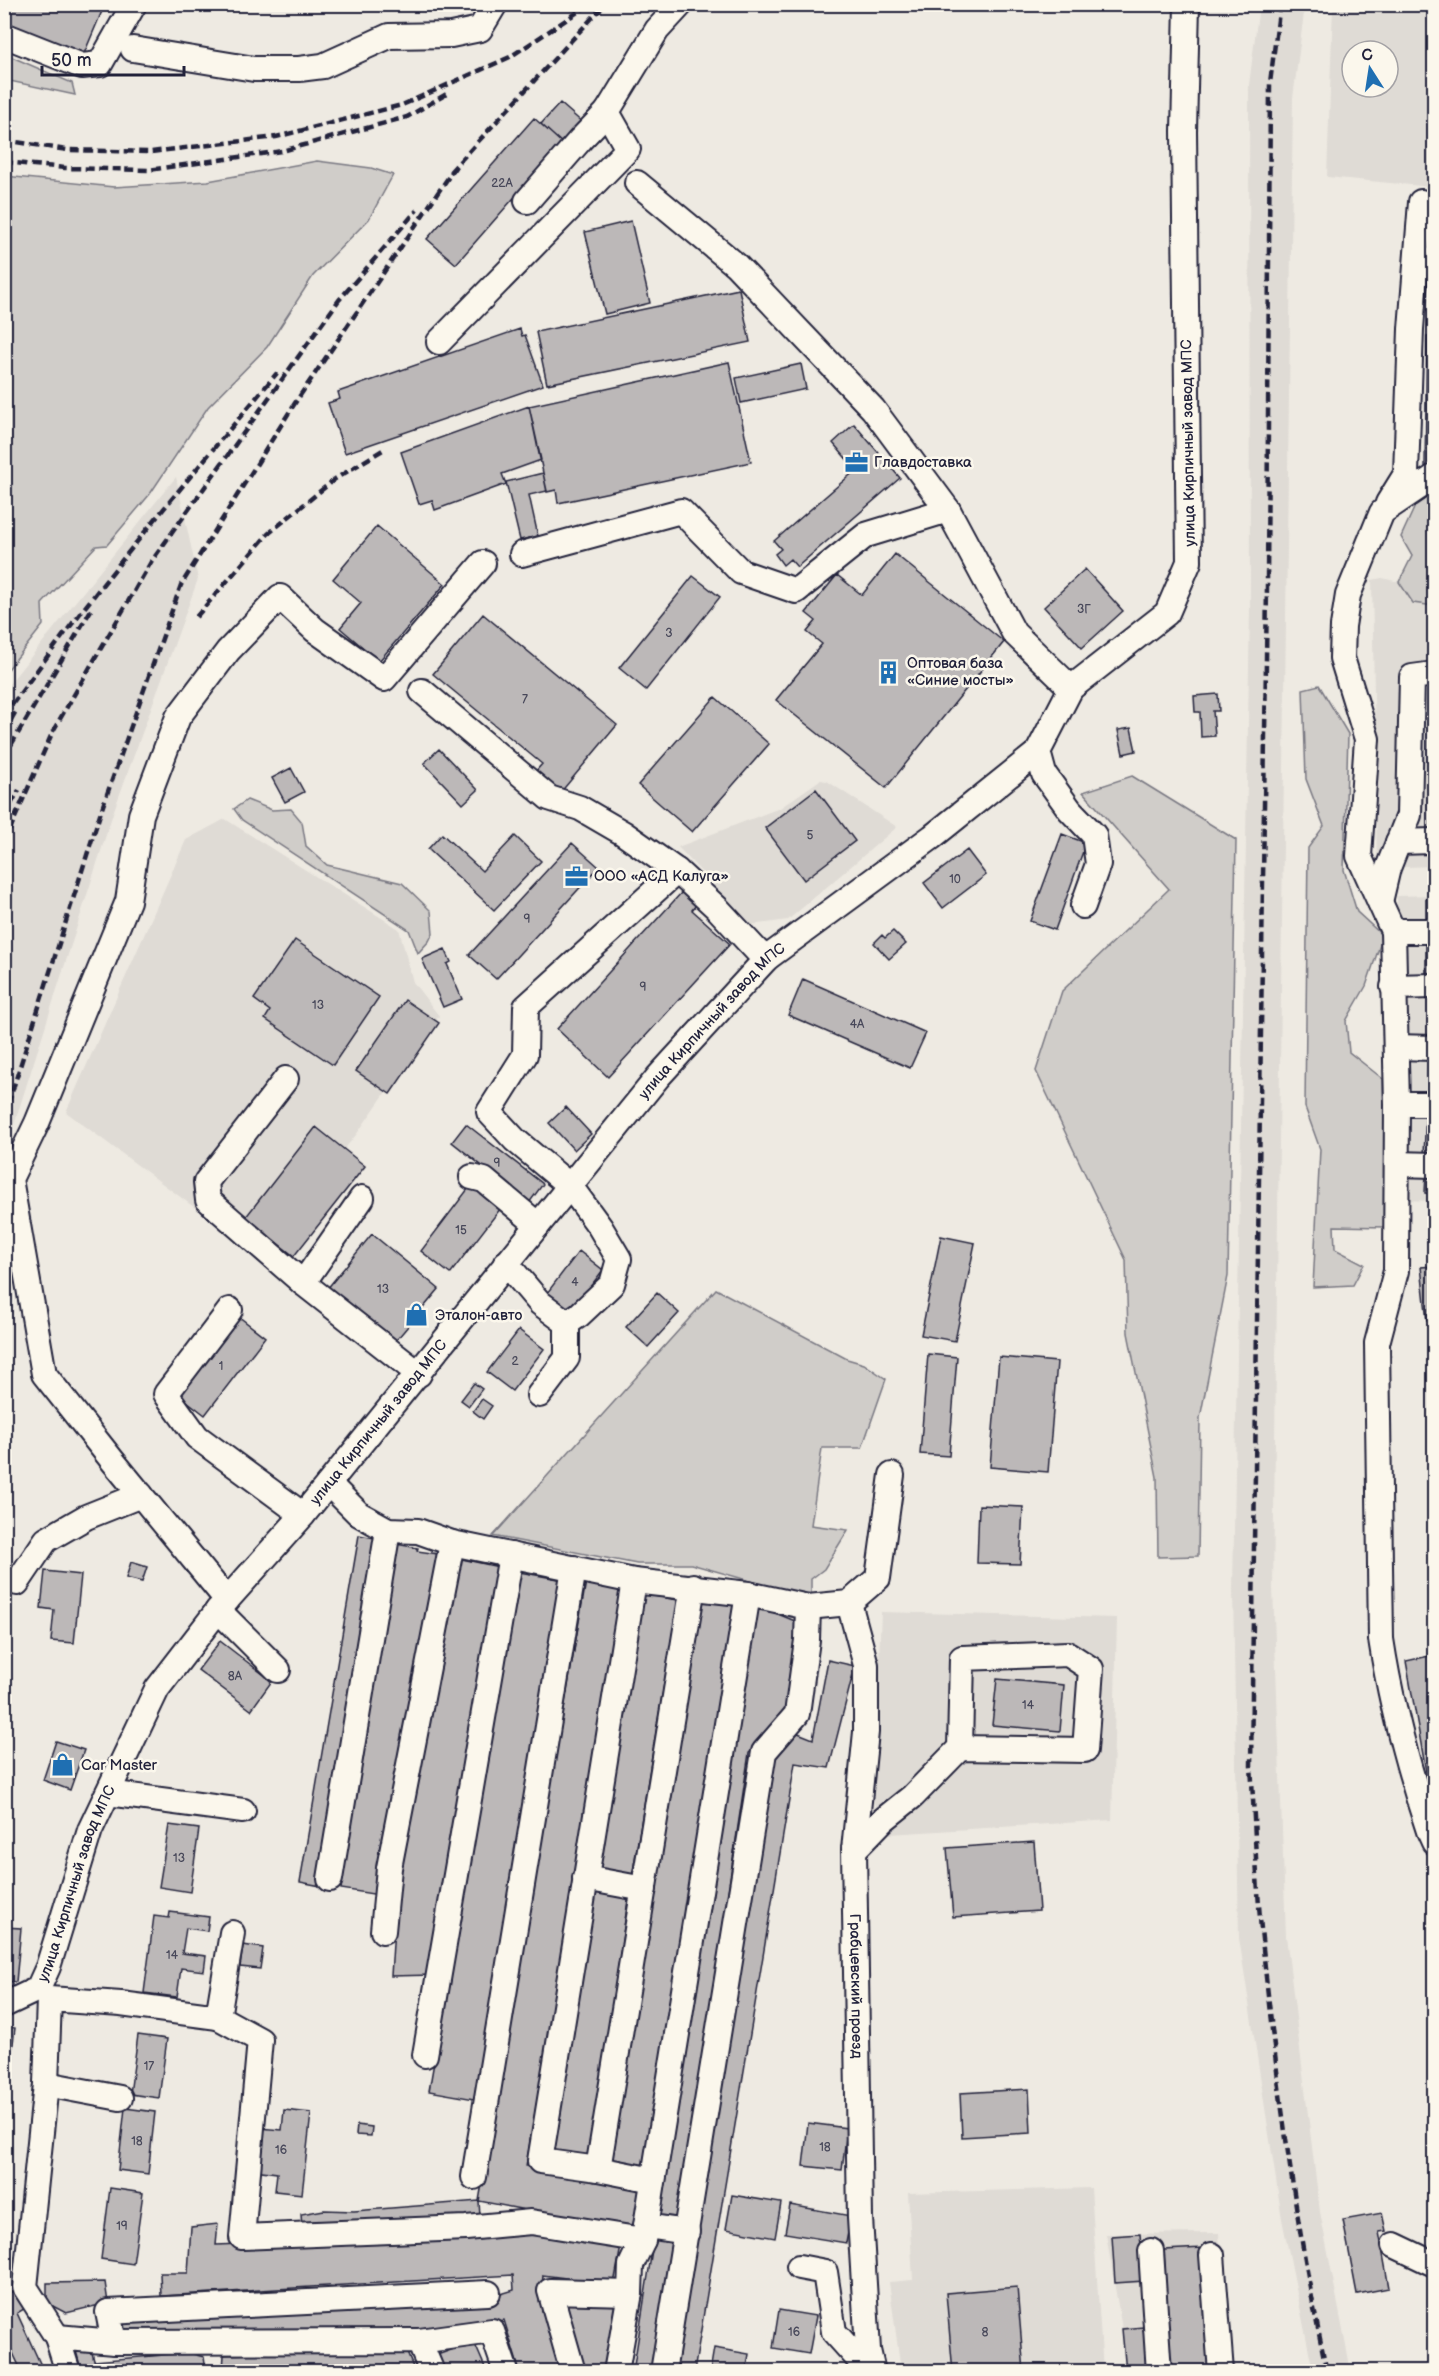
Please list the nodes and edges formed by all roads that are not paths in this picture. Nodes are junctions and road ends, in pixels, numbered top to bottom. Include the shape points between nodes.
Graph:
1 (134, 4) edge
2 (495, 4) edge
3 (681, 4) edge
4 (1187, 4) edge
5 (4, 35) edge
6 (133, 49) dead end
7 (607, 111) junction
8 (637, 183) dead end
9 (527, 201) dead end
10 (1421, 202) dead end
11 (439, 342) dead end
12 (1434, 477) edge
13 (948, 510) junction
14 (1382, 512) junction
15 (522, 554) dead end
16 (483, 563) dead end
17 (1434, 674) edge
18 (1071, 688) junction
19 (422, 691) dead end
20 (1038, 752) junction
21 (1434, 841) edge
22 (1398, 842) junction
23 (676, 872) junction
24 (1380, 902) junction
25 (1083, 906) dead end
26 (1393, 931) junction
27 (1434, 931) edge
28 (767, 958) junction
29 (1434, 986) edge
30 (1393, 987) junction
31 (1396, 1047) junction
32 (1434, 1048) edge
33 (286, 1079) dead end
34 (1397, 1104) junction
35 (1434, 1104) edge
36 (1397, 1164) junction
37 (1434, 1165) edge
38 (472, 1178) dead end
39 (570, 1186) junction
40 (362, 1198) dead end
41 (538, 1225) junction
42 (506, 1263) junction
43 (303, 1283) junction
44 (230, 1310) dead end
45 (567, 1323) junction
46 (419, 1374) junction
47 (539, 1395) dead end
48 (892, 1474) dead end
49 (328, 1484) junction
50 (141, 1495) junction
51 (303, 1515) junction
52 (388, 1530) junction
53 (452, 1543) junction
54 (511, 1556) junction
55 (574, 1568) junction
56 (634, 1581) junction
57 (17, 1583) dead end
58 (693, 1586) junction
59 (748, 1594) junction
60 (849, 1603) junction
61 (223, 1605) junction
62 (808, 1607) junction
63 (278, 1670) dead end
64 (960, 1748) junction
65 (108, 1792) junction
66 (243, 1811) dead end
67 (1434, 1842) edge
68 (854, 1850) junction
69 (585, 1878) junction
70 (330, 1879) dead end
71 (644, 1889) junction
72 (383, 1931) dead end
73 (232, 1933) dead end
74 (44, 1994) junction
75 (4, 2005) edge
76 (218, 2017) junction
77 (425, 2055) dead end
78 (46, 2084) junction
79 (120, 2098) dead end
80 (598, 2169) junction
81 (474, 2177) dead end
82 (653, 2180) junction
83 (687, 2232) junction
84 (645, 2233) junction
85 (1394, 2245) dead end
86 (1151, 2251) dead end
87 (1212, 2255) dead end
88 (1434, 2264) edge
89 (799, 2267) dead end
90 (488, 2293) dead end
91 (630, 2293) junction
92 (57, 2337) junction
93 (419, 2341) junction
94 (114, 2342) junction
95 (68, 2372) edge
96 (432, 2372) edge
97 (506, 2372) edge
98 (573, 2372) edge
99 (616, 2372) edge
100 (663, 2372) edge
101 (872, 2372) edge
102 (1159, 2372) edge
103 (1221, 2372) edge

1 - 5 street via 100,64 82,66
2 - 6 street via 480,29 451,35 389,36 322,66 298,69 254,69
3 - 7 street via 657,30
4 - 18 street, улица Кирпичный завод МПС via 1184,131 1189,562 1167,613
7 - 9 street
7 - 11 street via 628,150
8 - 13 street via 736,265 873,410
10 - 14 street via 1406,474
12 - 14 street
13 - 15 street via 866,535 796,591 741,572 681,511
13 - 18 street via 1014,633
14 - 24 street via 1348,595 1342,658 1367,739 1359,856
16 - 50 street via 384,679 315,630 280,597 228,651 178,717 141,815 128,901 10,1179 44,1374
17 - 22 street via 1412,677 1409,815
18 - 20 street, улица Кирпичный завод МПС
19 - 23 street via 549,798 580,808 623,833
20 - 25 street via 1044,774 1094,836 1098,864
20 - 28 street, улица Кирпичный завод МПС via 933,837
21 - 22 street
22 - 24 street
23 - 28 street
23 - 39 street via 526,1007 525,1055 489,1112 515,1140
24 - 26 street
26 - 27 street
26 - 30 street
28 - 39 street, улица Кирпичный завод МПС via 658,1077
29 - 30 street
30 - 31 street
31 - 32 street
31 - 34 street
33 - 43 street via 206,1182 208,1200
34 - 35 street
34 - 36 street
36 - 37 street
36 - 67 street via 1396,1271 1377,1343 1381,1639 1405,1759
38 - 41 street via 484,1180
39 - 41 street, улица Кирпичный завод МПС
39 - 45 street via 619,1259 612,1284
40 - 43 street
41 - 42 street, улица Кирпичный завод МПС
42 - 45 street via 540,1303
42 - 46 street, улица Кирпичный завод МПС
43 - 46 street
44 - 51 street via 166,1394 197,1437
45 - 47 street via 567,1358
46 - 49 street, улица Кирпичный завод МПС
48 - 60 street via 878,1578
49 - 51 street, улица Кирпичный завод МПС
49 - 52 street via 359,1514
50 - 57 street via 86,1517 46,1540
50 - 61 street
51 - 61 street, улица Кирпичный завод МПС
52 - 53 street via 418,1531
52 - 70 street
53 - 54 street
53 - 72 street via 389,1868
54 - 55 street
54 - 77 street
55 - 56 street
55 - 81 street
56 - 58 street
56 - 69 street
58 - 59 street
58 - 71 street
59 - 62 street
59 - 82 street
60 - 62 street
60 - 68 street, Грабцевский проезд via 866,1665 866,1732
61 - 63 street
61 - 65 street, улица Кирпичный завод МПС via 157,1689
62 - 83 street via 797,1714 764,1752
64 - 64 street via 962,1658 1068,1654 1091,1669 1085,1750
64 - 68 street
65 - 66 street
65 - 74 street, улица Кирпичный завод МПС via 90,1830 48,1966
68 - 101 street, Грабцевский проезд via 860,2218
69 - 71 street
69 - 80 street via 540,2162
71 - 80 street
73 - 76 street
74 - 75 street, улица Кирпичный завод МПС
74 - 76 street
74 - 78 street
76 - 84 street via 260,2040 242,2237 531,2222
78 - 79 street
78 - 92 street via 25,2288
80 - 82 street
82 - 84 street
83 - 84 street
83 - 100 street
84 - 91 street via 631,2265
85 - 88 street
86 - 102 street
87 - 103 street
89 - 101 street via 825,2272 834,2332
90 - 94 street via 108,2312
91 - 98 street via 550,2291
91 - 99 street
92 - 94 street
92 - 95 street
93 - 94 street
93 - 96 street
93 - 97 street via 492,2331

